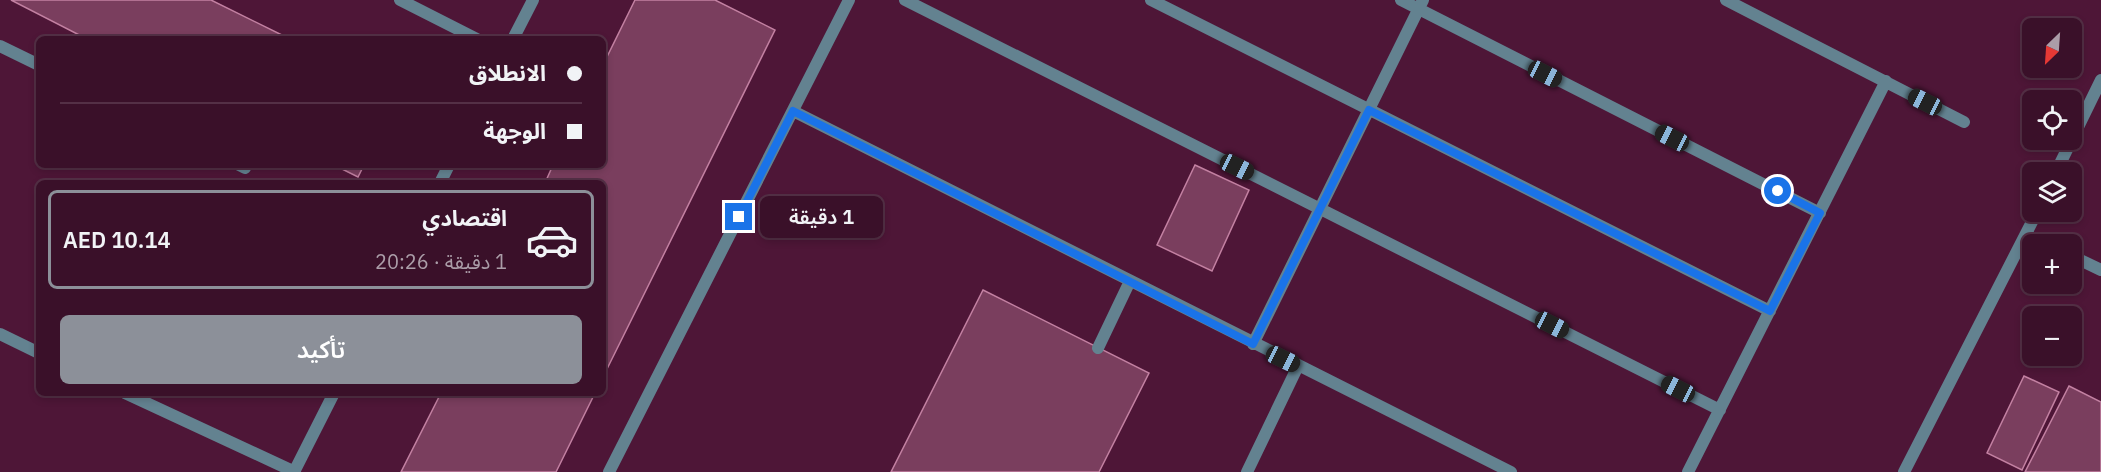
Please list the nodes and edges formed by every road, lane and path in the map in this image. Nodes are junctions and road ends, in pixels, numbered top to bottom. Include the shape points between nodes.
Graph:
1 (400, 0) edge
2 (533, 0) edge
3 (849, 0) edge
4 (906, 0) edge
5 (1151, 0) edge
6 (1401, 0) edge
7 (1726, 0) edge
8 (1421, 5) edge
9 (471, 36) edge
10 (515, 36) edge
11 (0, 46) edge
12 (36, 64) edge
13 (2101, 80) edge
14 (1886, 81) junction
15 (1369, 110) junction
16 (793, 111) junction
17 (1964, 122) dead end
18 (2061, 162) edge
19 (1320, 208) junction
20 (1820, 213) junction
21 (2022, 243) edge
22 (2082, 261) edge
23 (2101, 270) edge
24 (1130, 281) junction
25 (1770, 311) junction
26 (0, 334) edge
27 (1253, 344) junction
28 (1098, 348) dead end
29 (36, 352) edge
30 (1298, 366) junction
31 (131, 396) edge
32 (332, 396) edge
33 (1720, 410) junction
34 (294, 472) edge
35 (609, 472) edge
36 (1246, 472) edge
37 (1511, 472) edge
38 (1689, 472) edge
39 (1904, 472) edge

1 - 9 lane
2 - 10 lane
3 - 16 lane
4 - 19 lane
5 - 15 lane
6 - 8 lane
7 - 14 lane
8 - 15 lane
8 - 20 lane
11 - 12 lane
13 - 18 lane
14 - 17 lane
14 - 20 lane
15 - 19 lane
15 - 25 lane
16 - 24 lane
16 - 35 lane
19 - 27 lane
19 - 33 lane
20 - 25 lane
21 - 39 lane
22 - 23 lane
24 - 27 lane
24 - 28 lane
25 - 33 lane
26 - 29 lane
27 - 30 lane
30 - 36 lane
30 - 37 lane
31 - 34 lane
32 - 34 lane
33 - 38 lane

